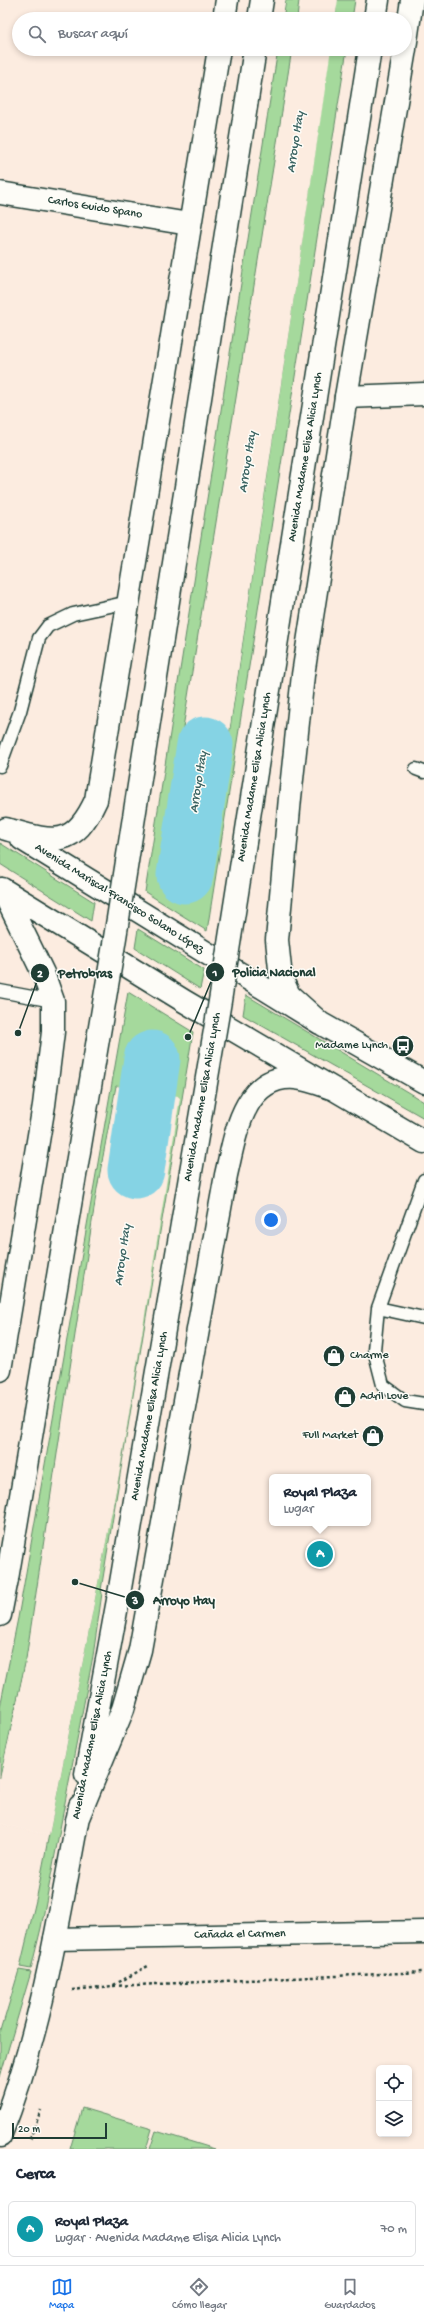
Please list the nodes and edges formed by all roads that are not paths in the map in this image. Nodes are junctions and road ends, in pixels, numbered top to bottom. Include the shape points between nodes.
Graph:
1 (228, 0) edge
2 (262, 0) edge
3 (378, 0) edge
4 (412, 0) edge
5 (225, 12) edge
6 (260, 12) edge
7 (376, 12) edge
8 (410, 12) edge
9 (218, 56) edge
10 (254, 56) edge
11 (369, 56) edge
12 (404, 56) edge
13 (0, 193) edge
14 (190, 224) junction
15 (424, 394) edge
16 (346, 397) junction
17 (129, 602) junction
18 (0, 766) edge
19 (3, 827) edge
20 (1, 888) edge
21 (0, 991) edge
22 (53, 1001) junction
23 (320, 1023) junction
24 (424, 1082) edge
25 (334, 1089) junction
26 (424, 1142) edge
27 (424, 1180) edge
28 (378, 1308) junction
29 (424, 1318) edge
30 (0, 1370) edge
31 (424, 1404) edge
32 (0, 1615) edge
33 (77, 1820) junction
34 (424, 1932) edge
35 (56, 1939) junction
36 (0, 2136) edge

1 - 5 main road
2 - 6 main road
3 - 7 main road
4 - 8 main road
9 - 14 main road
10 - 32 main road, bridge via 114,944
11 - 33 main road, Avenida Madame Elisa Alicia Lynch, bridge via 217,1016 118,1600
12 - 16 main road
13 - 14 main road, Carlos Guido Spano
14 - 17 main road
15 - 16 main road
16 - 23 main road via 304,675 277,940 281,978 289,996
17 - 18 lane via 73,614 48,626 39,638 20,711
17 - 19 main road via 102,774 96,800 87,819 78,830 67,837 53,840
19 - 23 main road, Avenida Mariscal Francisco Solano López
20 - 22 main road via 43,973
20 - 25 main road via 184,1001
21 - 22 lane
22 - 30 main road via 53,1032 44,1105
23 - 24 main road, Avenida Mariscal Francisco Solano López
25 - 26 main road
25 - 33 main road via 296,1078 274,1079 250,1098 236,1134 226,1176 140,1650 123,1709
27 - 28 lane
28 - 29 lane
28 - 31 lane via 374,1350 383,1385 405,1401
33 - 35 main road, Avenida Madame Elisa Alicia Lynch
34 - 35 main road, Cañada el Carmen
35 - 36 main road, Avenida Madame Elisa Alicia Lynch via 31,2044

